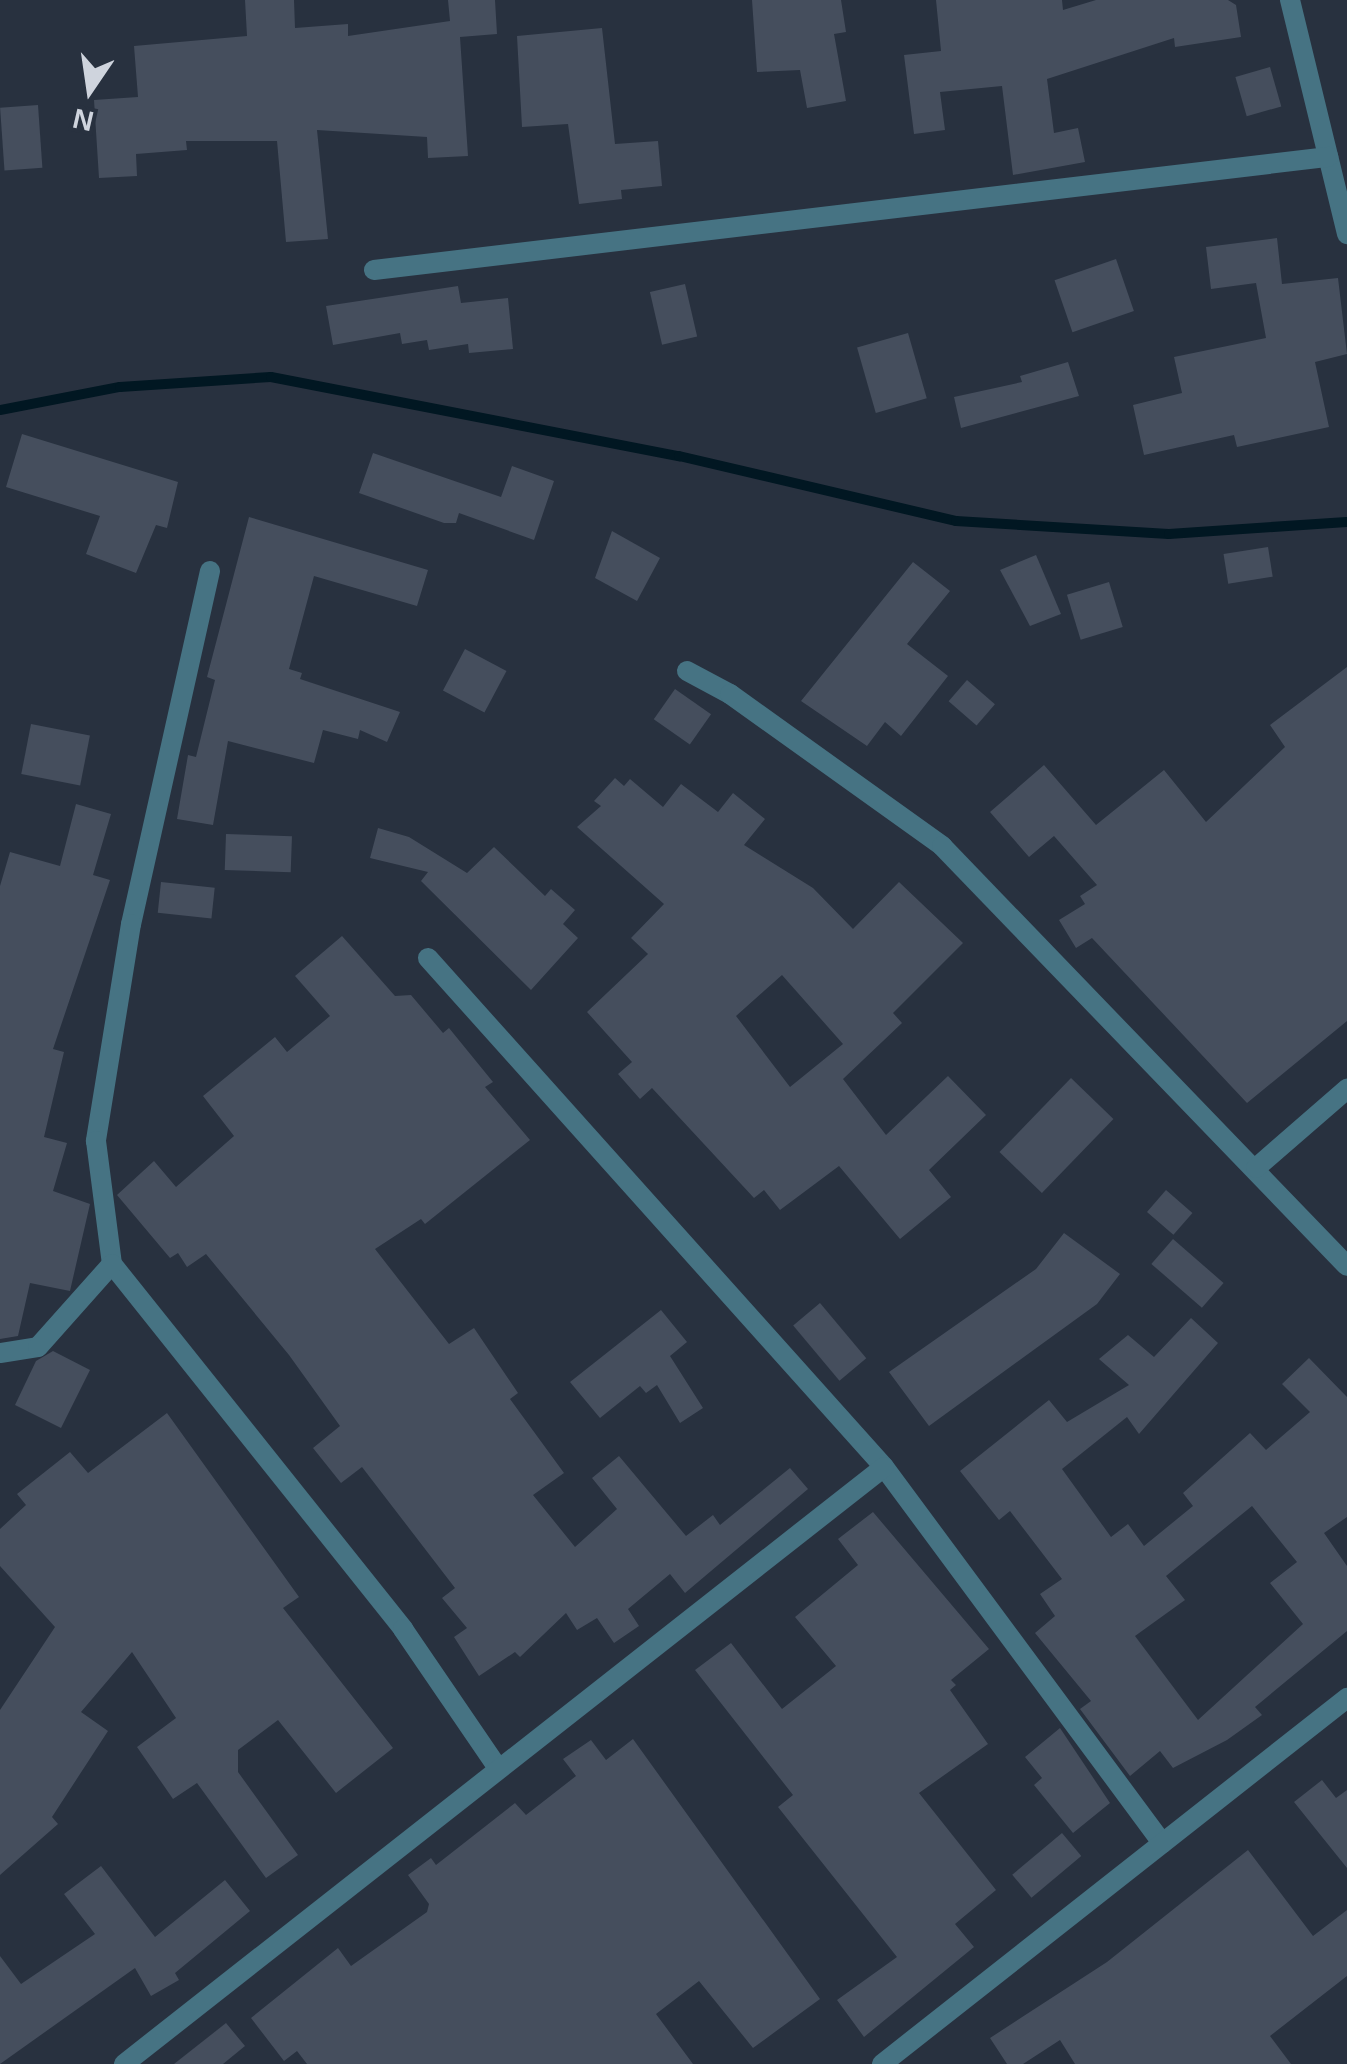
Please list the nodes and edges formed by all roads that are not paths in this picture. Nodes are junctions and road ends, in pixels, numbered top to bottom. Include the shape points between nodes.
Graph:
1 (1290, 0) edge
2 (1328, 157) junction
3 (1347, 234) edge
4 (374, 270) dead end
5 (210, 570) dead end
6 (687, 671) dead end
7 (428, 958) dead end
8 (1347, 1089) edge
9 (1256, 1168) junction
10 (112, 1264) junction
11 (1347, 1266) edge
12 (0, 1353) edge
13 (884, 1467) junction
14 (1347, 1698) edge
15 (497, 1767) junction
16 (1162, 1843) junction
17 (124, 2064) edge
18 (882, 2064) edge

1 - 2 street
2 - 3 street
2 - 4 street
5 - 10 street via 131,924 96,1141
6 - 9 street via 730,694 942,846
7 - 13 street
8 - 9 street
9 - 11 street
10 - 12 street via 38,1347
10 - 15 street via 404,1629
13 - 15 street
13 - 16 street
14 - 16 street
15 - 17 street
16 - 18 street

